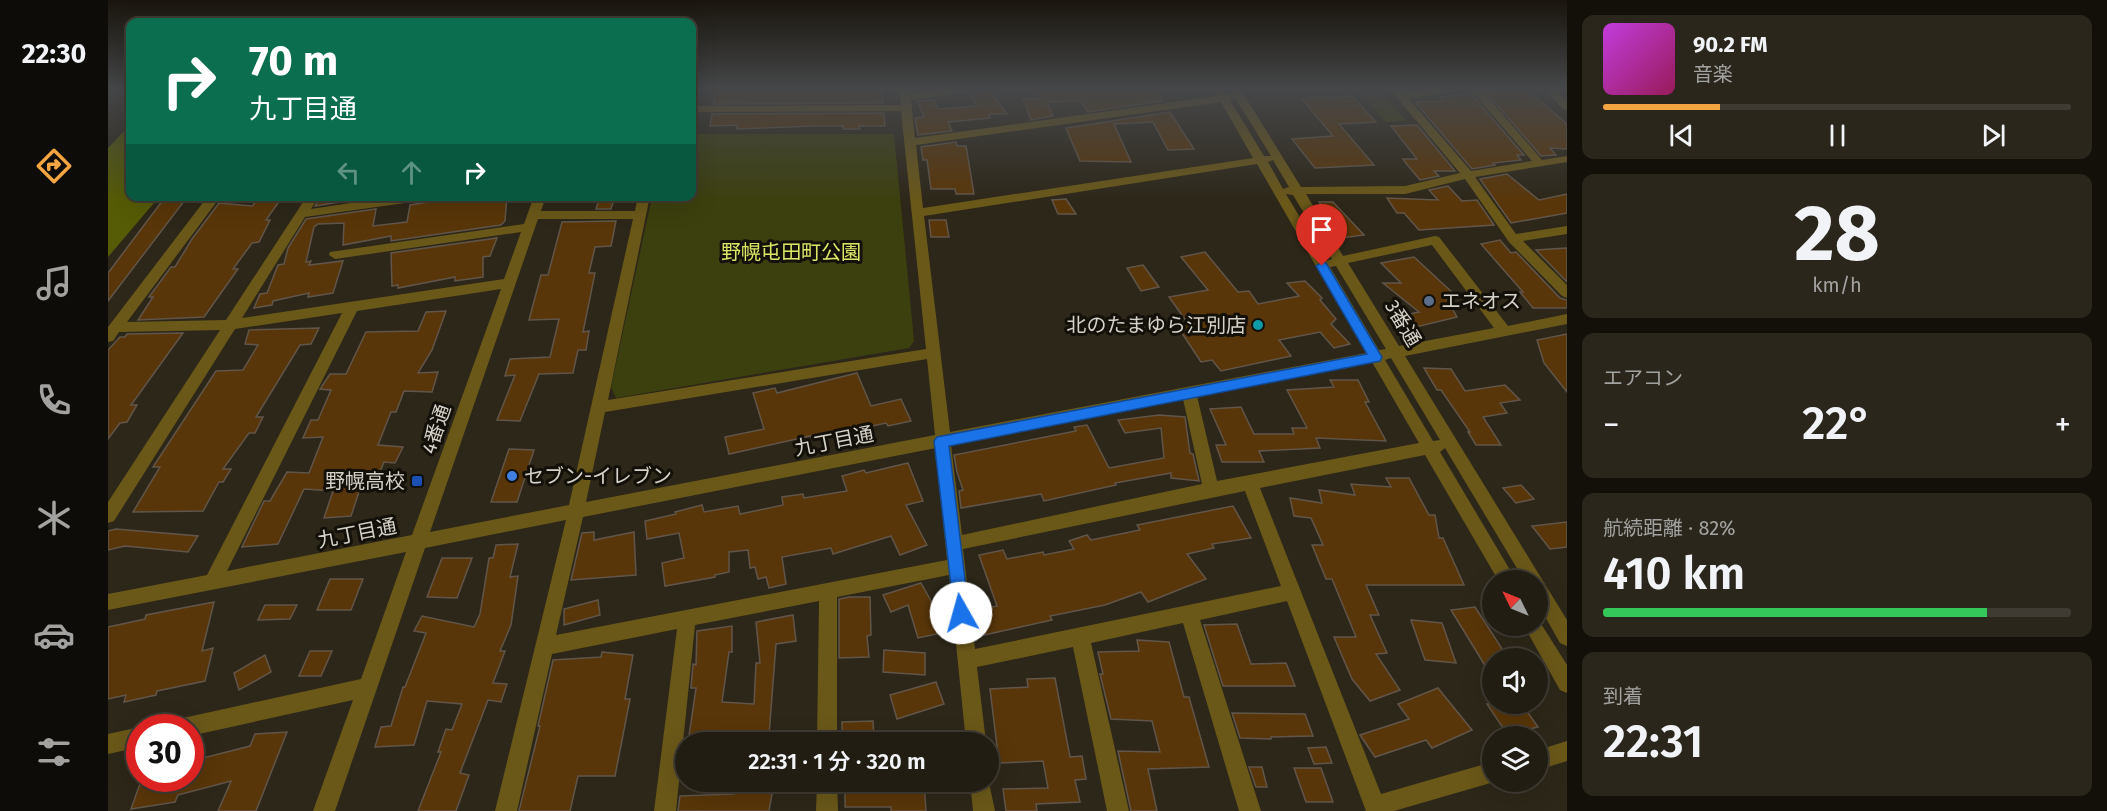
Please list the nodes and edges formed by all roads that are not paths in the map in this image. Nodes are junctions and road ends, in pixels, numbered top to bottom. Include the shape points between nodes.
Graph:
1 (909, 126) edge
2 (1009, 126) edge
3 (1240, 126) edge
4 (1258, 126) edge
5 (1426, 126) edge
6 (1507, 126) edge
7 (911, 141) junction
8 (1277, 158) junction
9 (1567, 159) edge
10 (1260, 161) junction
11 (1540, 164) junction
12 (1468, 175) junction
13 (1296, 189) junction
14 (1279, 192) junction
15 (211, 201) edge
16 (310, 201) edge
17 (392, 201) edge
18 (538, 201) edge
19 (643, 201) edge
20 (918, 213) junction
21 (302, 214) junction
22 (640, 215) junction
23 (531, 221) junction
24 (1567, 230) edge
25 (1513, 239) junction
26 (335, 255) dead end
27 (1339, 261) junction
28 (1322, 266) junction
29 (509, 283) junction
30 (1567, 293) edge
31 (352, 307) junction
32 (1567, 320) edge
33 (231, 325) junction
34 (112, 332) edge
35 (1504, 332) junction
36 (932, 352) junction
37 (1394, 353) junction
38 (1376, 357) junction
39 (1189, 393) junction
40 (598, 407) junction
41 (942, 441) junction
42 (1450, 444) junction
43 (1429, 448) junction
44 (1250, 483) junction
45 (1211, 489) junction
46 (576, 512) junction
47 (108, 516) edge
48 (418, 543) junction
49 (953, 544) junction
50 (956, 566) junction
51 (1501, 570) edge
52 (1527, 570) edge
53 (212, 582) junction
54 (828, 591) junction
55 (1292, 592) junction
56 (108, 602) edge
57 (1548, 605) edge
58 (1189, 614) junction
59 (687, 618) junction
60 (1539, 636) edge
61 (1080, 637) junction
62 (1567, 637) edge
63 (545, 646) junction
64 (966, 660) junction
65 (1567, 683) edge
66 (368, 687) junction
67 (204, 723) edge
68 (827, 732) edge
69 (975, 732) edge
70 (126, 740) edge
71 (108, 744) edge
72 (1567, 751) edge
73 (1548, 757) edge
74 (1482, 775) edge
75 (827, 792) edge
76 (981, 792) edge
77 (1376, 809) edge
78 (324, 811) edge
79 (506, 811) edge
80 (665, 811) edge
81 (827, 811) edge
82 (984, 811) edge
83 (1118, 811) edge
84 (1250, 811) edge

1 - 7 street
2 - 7 street
3 - 10 street, 3番通
4 - 8 street, 3番通
5 - 12 street
6 - 11 street
7 - 20 street
8 - 10 street
8 - 13 street, 3番通
9 - 11 street
10 - 14 street, 3番通
10 - 20 street
11 - 12 street
12 - 13 street via 1405,190
12 - 25 street
13 - 14 street
13 - 27 street, 3番通
14 - 28 street, 3番通
15 - 34 street
16 - 21 street
17 - 21 street
18 - 23 street, 4番通
19 - 22 street
20 - 36 street
21 - 33 street
22 - 23 street
22 - 40 street
23 - 26 street
23 - 29 street, 4番通
24 - 25 street
25 - 30 street
27 - 28 street
27 - 35 street via 1435,240
27 - 37 street, 3番通
28 - 38 street, 3番通
29 - 31 street
29 - 48 street, 4番通
31 - 33 street
31 - 53 street
32 - 35 street, 九丁目通
33 - 34 street
33 - 47 street
35 - 37 street, 九丁目通
36 - 40 street
36 - 41 street
37 - 38 street, 九丁目通
37 - 42 street, 3番通
38 - 39 street, 九丁目通
38 - 43 street, 3番通
39 - 41 street, 九丁目通
39 - 45 street
40 - 46 street
41 - 46 street, 九丁目通
41 - 49 street
42 - 43 street
42 - 52 street, 3番通
43 - 44 street
43 - 51 street, 3番通
44 - 45 street
44 - 55 street
45 - 49 street
46 - 48 street, 九丁目通
46 - 63 street
48 - 53 street, 九丁目通
48 - 66 street, 4番通
49 - 50 street
50 - 54 street
50 - 64 street
53 - 56 street, 九丁目通
54 - 59 street
54 - 68 street
55 - 58 street
55 - 77 street
57 - 62 street
58 - 61 street
58 - 84 street
59 - 63 street
59 - 80 street
60 - 65 street
61 - 64 street
61 - 83 street
63 - 79 street
64 - 69 street
66 - 67 street
66 - 78 street, 4番通
70 - 71 street
72 - 73 street
74 - 77 street
75 - 81 street
76 - 82 street

